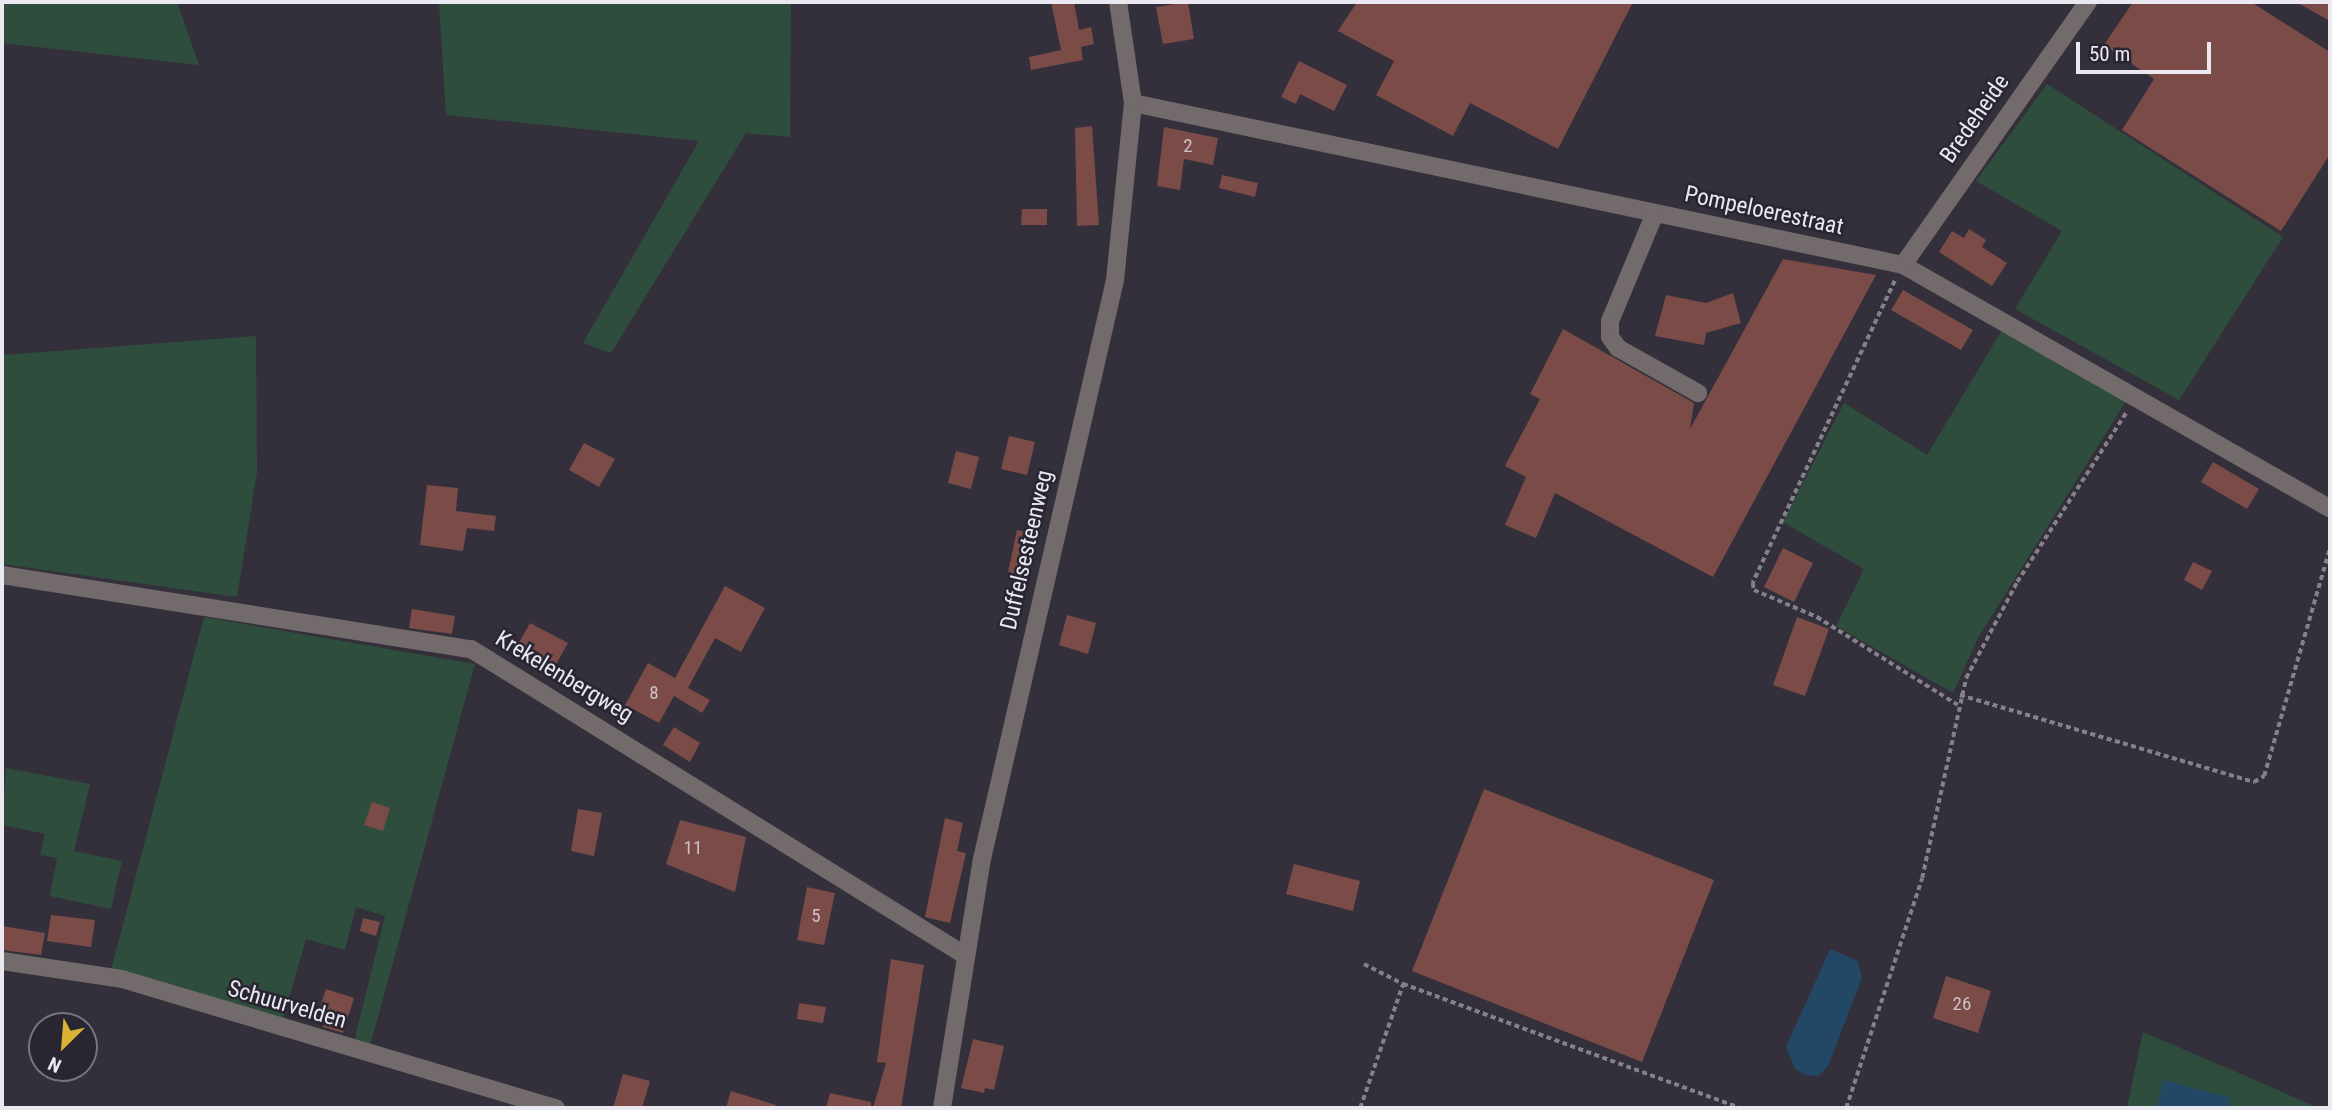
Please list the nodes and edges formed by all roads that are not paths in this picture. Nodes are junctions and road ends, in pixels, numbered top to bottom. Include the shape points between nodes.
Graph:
1 (1118, 2) edge
2 (2088, 2) edge
3 (1133, 103) junction
4 (1655, 213) junction
5 (1903, 265) junction
6 (1698, 393) dead end
7 (2330, 509) edge
8 (2, 575) edge
9 (963, 954) junction
10 (2, 961) edge
11 (556, 1108) edge
12 (942, 1108) edge

1 - 3 street, Duffelsesteenweg
2 - 5 street, Bredeheide
3 - 4 street, Pompeloerestraat
3 - 9 street, Duffelsesteenweg via 1115,280
4 - 5 street, Pompeloerestraat
4 - 6 street via 1610,321 1611,337 1618,348
5 - 7 street, Pompeloerestraat via 2137,394
8 - 9 street, Krekelenbergweg via 471,649
9 - 12 street, Duffelsesteenweg
10 - 11 street, Schuurvelden via 122,979

